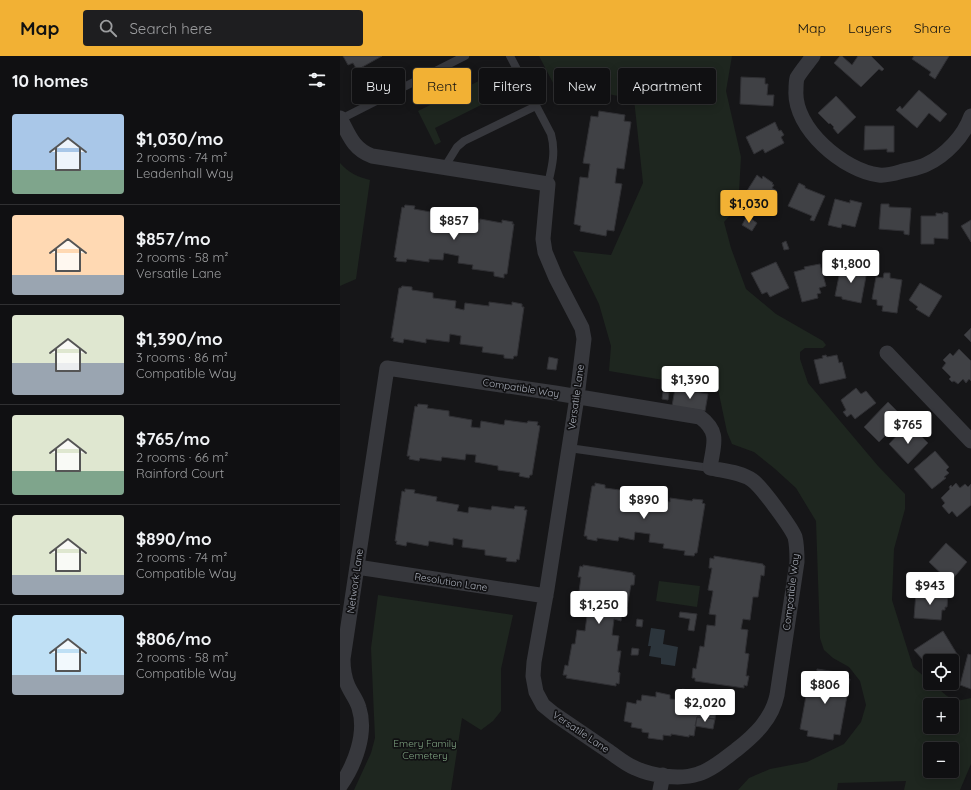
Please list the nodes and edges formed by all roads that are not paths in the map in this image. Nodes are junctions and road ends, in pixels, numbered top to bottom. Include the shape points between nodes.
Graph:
1 (465, 56) edge
2 (510, 56) edge
3 (813, 56) edge
4 (536, 106) junction
5 (971, 116) edge
6 (340, 119) edge
7 (444, 168) junction
8 (548, 184) junction
9 (887, 352) dead end
10 (387, 368) joint
11 (577, 397) junction
12 (966, 424) edge
13 (971, 441) edge
14 (569, 448) junction
15 (710, 468) junction
16 (357, 567) junction
17 (546, 596) junction
18 (663, 775) junction
19 (340, 786) edge
20 (660, 790) edge

1 - 6 lane
2 - 4 lane
3 - 5 street via 797,79 796,99 803,121 831,153 859,170 880,175 925,165 941,156 969,123
4 - 7 lane via 464,141 457,147
4 - 8 lane via 554,143
6 - 7 street via 353,143 366,154
7 - 8 street
8 - 11 street, Versatile Lane via 542,239 544,252 582,328 583,351
9 - 12 street
10 - 11 street, Compatible Way
10 - 16 street, Network Lane
11 - 14 street, Versatile Lane
11 - 15 street, Compatible Way via 700,417 709,424 714,435
12 - 13 street
14 - 15 lane
14 - 17 street, Versatile Lane
15 - 18 street, Compatible Way via 744,476 757,484 795,538 797,562 777,695 773,709 765,722 746,742 723,760 696,775
16 - 17 street, Resolution Lane
16 - 19 street, Network Lane via 343,664 345,678 359,709 360,731 358,750
17 - 18 street, Versatile Lane via 533,669 539,699 554,714 630,765
18 - 20 street

